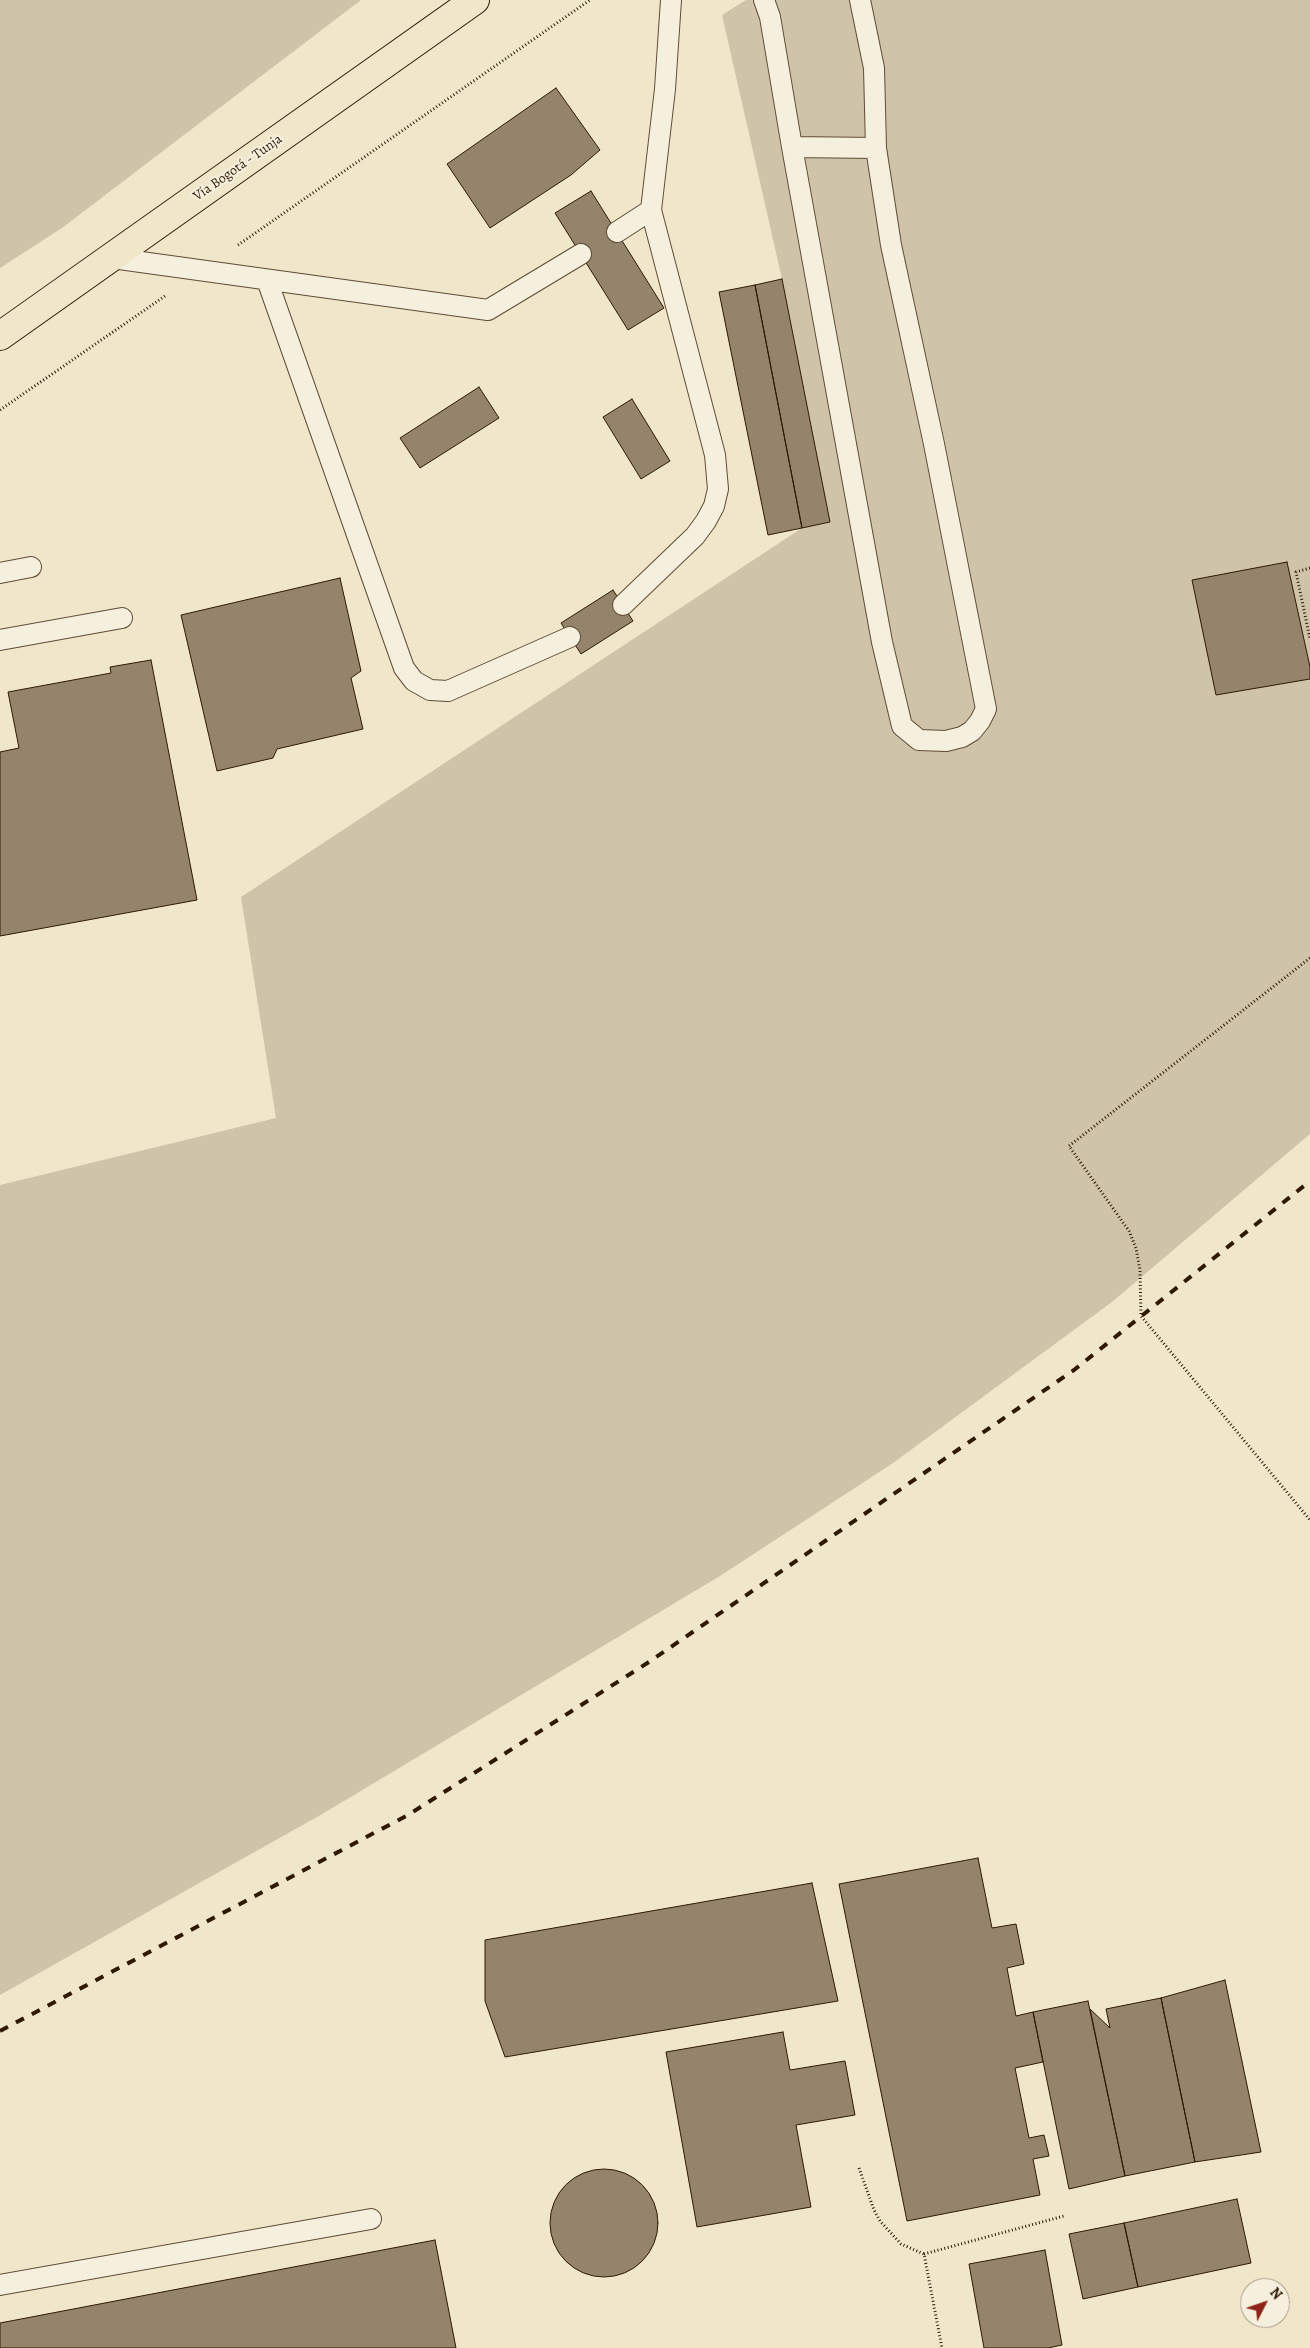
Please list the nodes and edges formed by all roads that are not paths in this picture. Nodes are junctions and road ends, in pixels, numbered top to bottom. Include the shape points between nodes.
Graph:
1 (475, 0) edge
2 (671, 0) edge
3 (764, 0) edge
4 (860, 0) edge
5 (792, 147) junction
6 (876, 148) junction
7 (651, 210) junction
8 (617, 232) dead end
9 (581, 254) dead end
10 (112, 258) junction
11 (267, 280) junction
12 (0, 336) edge
13 (31, 566) dead end
14 (0, 573) edge
15 (623, 605) dead end
16 (122, 618) dead end
17 (570, 637) dead end
18 (0, 640) edge
19 (371, 2219) dead end
20 (0, 2285) edge

1 - 10 highway, Vía Bogotá - Tunja
2 - 7 lane
3 - 5 lane via 770,17
4 - 6 lane via 874,68
5 - 6 lane
5 - 6 lane via 882,642 902,726 920,740 946,741 972,731 986,710 891,245
7 - 8 lane
7 - 15 lane via 715,455 718,489 714,506 695,536
9 - 11 lane via 488,310
10 - 11 lane
10 - 12 highway, Vía Bogotá - Tunja
11 - 17 lane via 404,668 414,680 430,690 448,691
13 - 14 lane
16 - 18 lane
19 - 20 lane

